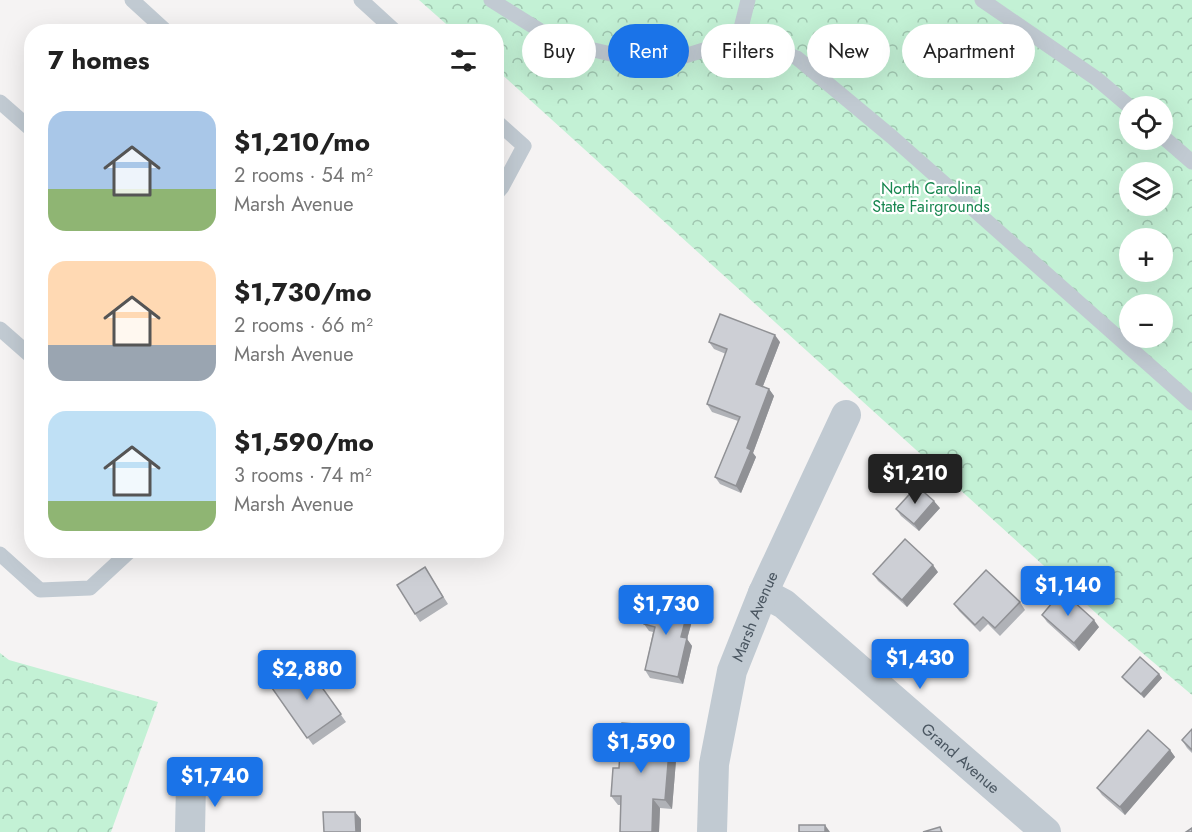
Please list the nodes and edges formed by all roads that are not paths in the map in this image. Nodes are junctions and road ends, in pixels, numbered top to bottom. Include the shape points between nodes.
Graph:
1 (132, 0) edge
2 (361, 0) edge
3 (491, 0) edge
4 (748, 0) edge
5 (982, 0) edge
6 (158, 24) edge
7 (387, 24) edge
8 (742, 24) edge
9 (701, 51) edge
10 (795, 56) edge
11 (1119, 98) edge
12 (0, 102) edge
13 (24, 123) edge
14 (504, 128) edge
15 (1173, 146) edge
16 (1192, 162) edge
17 (504, 184) edge
18 (0, 329) edge
19 (24, 350) edge
20 (1192, 403) edge
21 (846, 415) dead end
22 (0, 554) edge
23 (122, 558) edge
24 (763, 592) junction
25 (191, 783) dead end
26 (190, 832) edge
27 (712, 832) edge
28 (1046, 832) edge

1 - 6 lane
2 - 7 lane
3 - 9 lane via 557,41 656,65
4 - 8 lane
5 - 11 lane
10 - 20 lane via 892,137
12 - 13 lane
14 - 17 lane via 524,146
15 - 16 lane
18 - 19 lane
21 - 24 street, Marsh Avenue
22 - 23 lane via 40,590 90,588
24 - 27 street, Marsh Avenue via 732,671 714,764
24 - 28 street, Grand Avenue via 784,604
25 - 26 street

